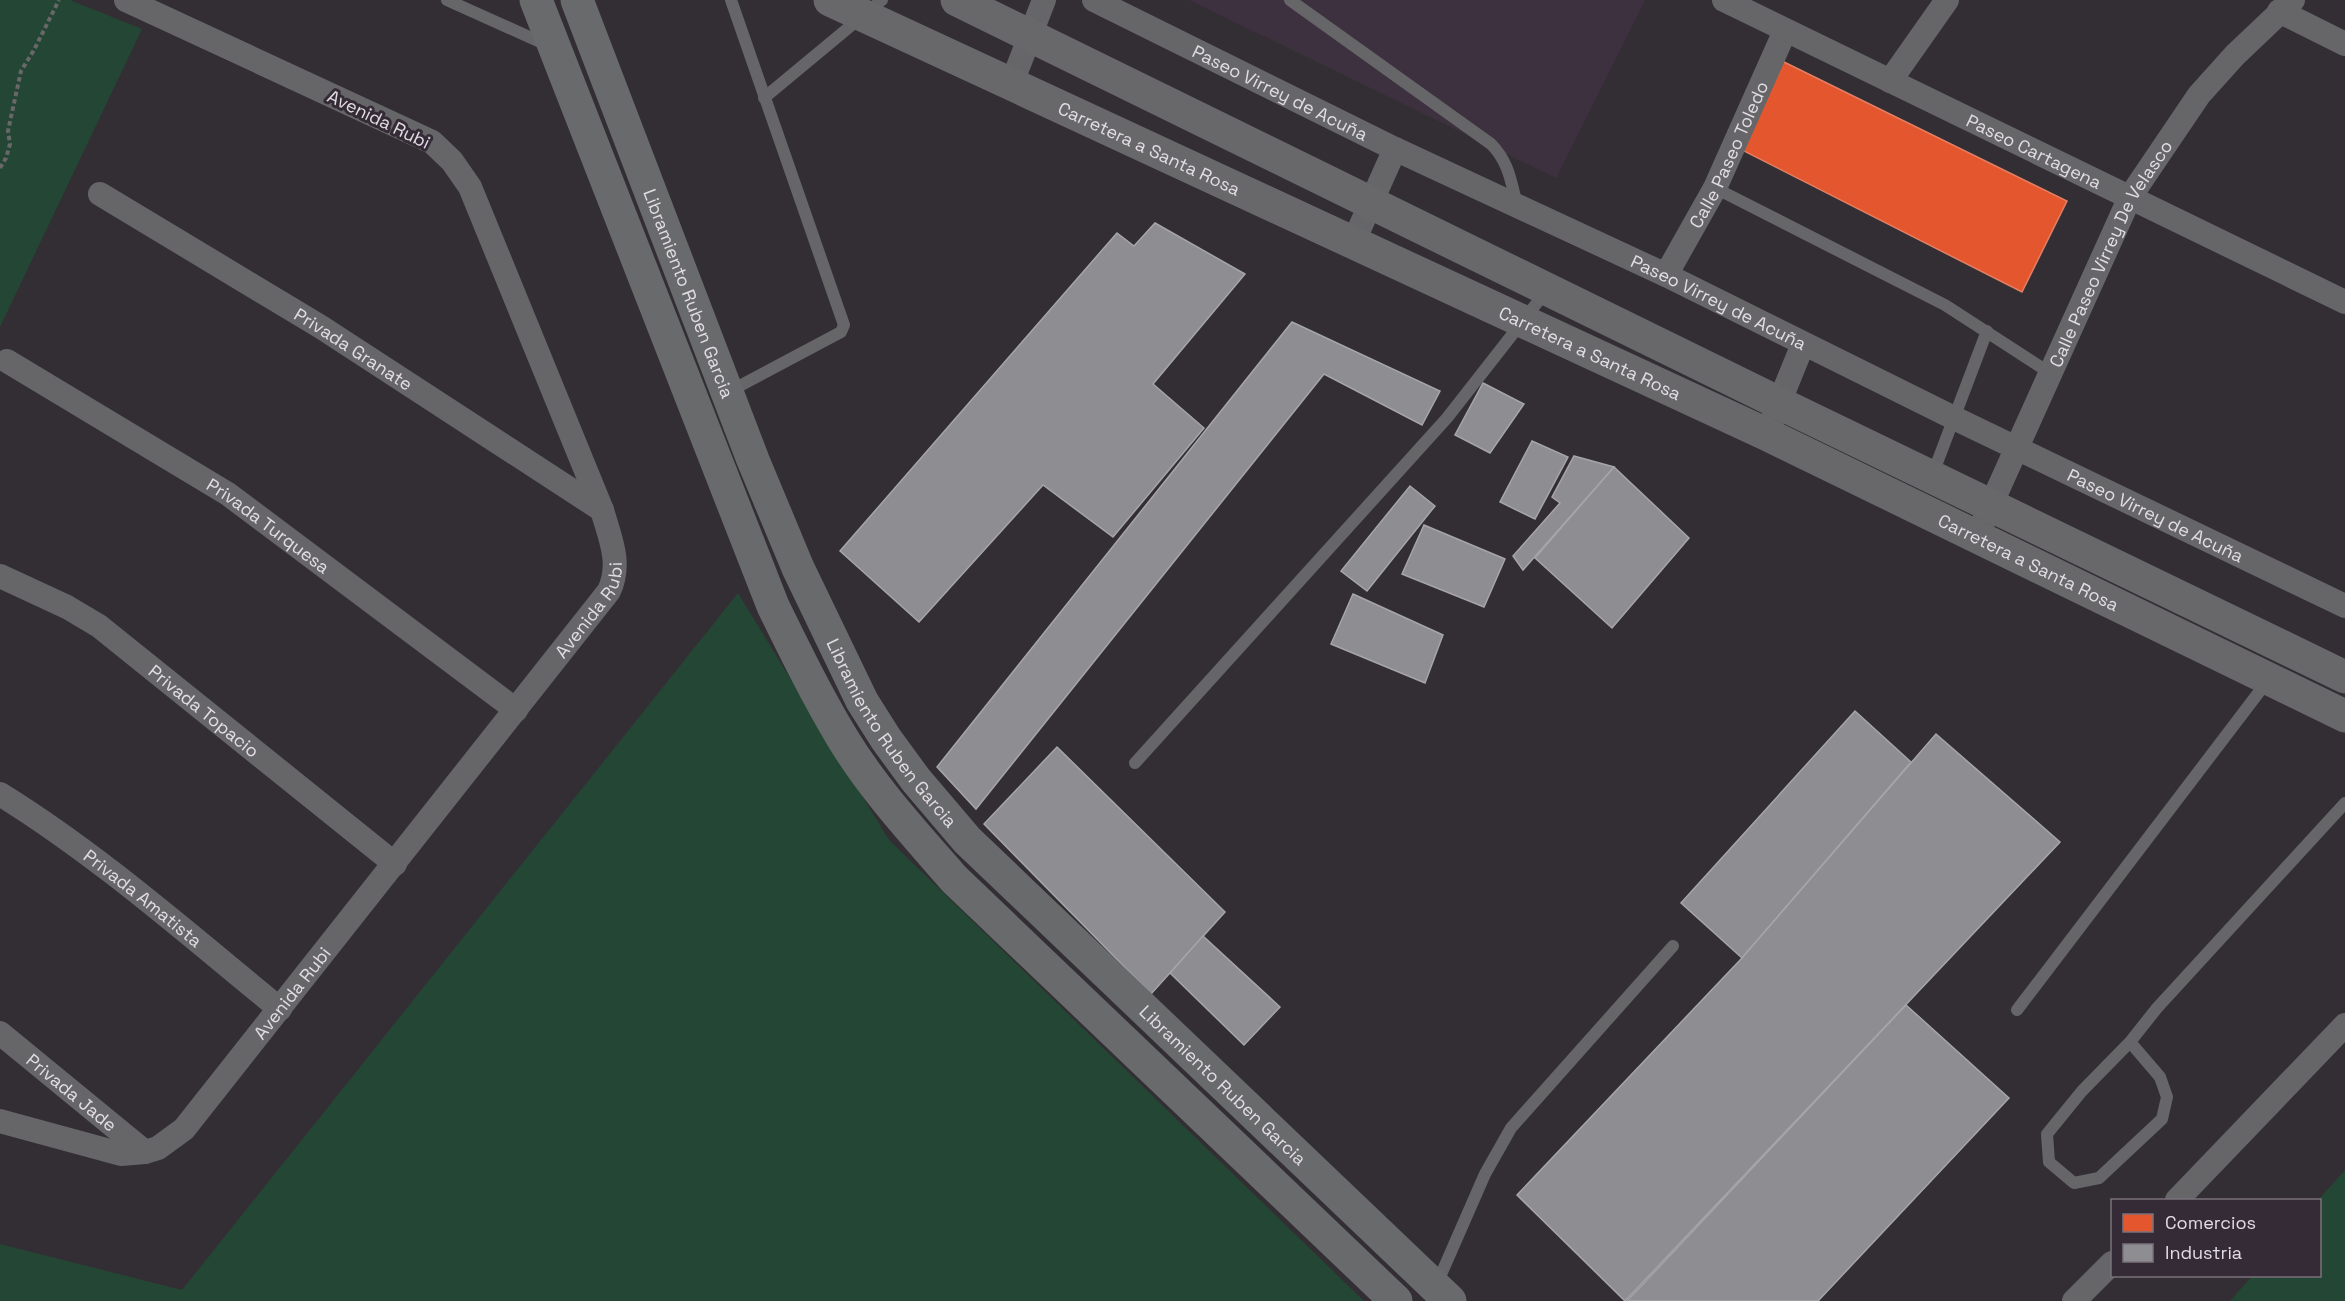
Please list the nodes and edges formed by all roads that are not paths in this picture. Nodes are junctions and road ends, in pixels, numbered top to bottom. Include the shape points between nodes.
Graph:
1 (126, 0) edge
2 (447, 0) edge
3 (536, 0) edge
4 (577, 0) edge
5 (731, 0) edge
6 (830, 0) edge
7 (957, 0) edge
8 (1044, 0) edge
9 (1094, 0) edge
10 (1290, 0) edge
11 (1724, 0) edge
12 (1947, 0) edge
13 (2286, 6) edge
14 (874, 8) edge
15 (1785, 30) junction
16 (1030, 34) junction
17 (2345, 44) edge
18 (554, 49) junction
19 (1890, 81) junction
20 (1011, 85) junction
21 (764, 98) junction
22 (1395, 149) junction
23 (1715, 188) junction
24 (100, 194) dead end
25 (2130, 197) junction
26 (1371, 202) junction
27 (1517, 205) junction
28 (1353, 243) junction
29 (1666, 274) junction
30 (1548, 289) junction
31 (2345, 302) edge
32 (1524, 322) junction
33 (1988, 331) junction
34 (1803, 344) junction
35 (7, 361) dead end
36 (2050, 373) junction
37 (727, 392) junction
38 (1779, 403) junction
39 (1954, 418) junction
40 (1766, 434) junction
41 (2017, 448) junction
42 (1924, 493) junction
43 (1990, 505) junction
44 (602, 510) junction
45 (1976, 538) junction
46 (0, 576) edge
47 (2345, 606) edge
48 (2345, 677) edge
49 (2270, 678) junction
50 (516, 710) junction
51 (2345, 716) edge
52 (1135, 763) dead end
53 (0, 794) edge
54 (2345, 803) edge
55 (395, 864) junction
56 (1673, 946) dead end
57 (280, 1009) junction
58 (2017, 1010) dead end
59 (2345, 1025) edge
60 (0, 1033) edge
61 (2130, 1042) junction
62 (0, 1121) edge
63 (145, 1152) junction
64 (2178, 1199) edge
65 (2111, 1264) edge
66 (1443, 1294) edge
67 (1396, 1301) edge
68 (2074, 1301) edge

1 - 44 street, Avenida Rubi via 432,142 452,160 470,187
2 - 18 lane
3 - 18 street, Libramiento Ruben Garcia
4 - 37 street, Libramiento Ruben Garcia
5 - 21 lane
6 - 14 main road, Carretera a Santa Rosa
7 - 16 main road, Carretera a Santa Rosa
8 - 16 street
9 - 22 street, Paseo Virrey de Acuña
10 - 27 lane via 1491,144 1508,166
11 - 15 street, Paseo Cartagena
12 - 19 street
13 - 17 street
13 - 25 street, Calle Paseo Virrey De Velasco via 2199,95
14 - 20 main road, Carretera a Santa Rosa
14 - 21 lane
15 - 19 street, Paseo Cartagena
15 - 23 street, Calle Paseo Toledo
16 - 20 street
16 - 26 main road, Carretera a Santa Rosa
18 - 67 street, Libramiento Ruben Garcia via 773,606 844,741 894,811 954,879
19 - 25 street, Paseo Cartagena
20 - 28 main road, Carretera a Santa Rosa
21 - 37 lane via 844,327
22 - 26 street
22 - 27 street, Paseo Virrey de Acuña
23 - 29 street, Calle Paseo Toledo
23 - 33 lane via 1945,305
24 - 44 street, Privada Granate via 321,327
25 - 31 street, Paseo Cartagena
25 - 36 street, Calle Paseo Virrey De Velasco
26 - 28 street
26 - 30 main road, Carretera a Santa Rosa
27 - 29 street, Paseo Virrey de Acuña
28 - 32 main road, Carretera a Santa Rosa
29 - 34 street, Paseo Virrey de Acuña
30 - 32 lane
30 - 38 main road, Carretera a Santa Rosa
32 - 40 main road, Carretera a Santa Rosa
32 - 52 lane via 1447,418
33 - 36 lane
33 - 39 lane
34 - 38 street
34 - 39 street, Paseo Virrey de Acuña
35 - 50 street, Privada Turquesa via 228,494
36 - 41 street, Calle Paseo Virrey De Velasco
37 - 66 street, Libramiento Ruben Garcia via 798,568 842,664 916,780 967,840
38 - 40 street
38 - 42 main road, Carretera a Santa Rosa
39 - 41 street, Paseo Virrey de Acuña
39 - 42 lane
40 - 42 main road, Carretera a Santa Rosa
41 - 43 street, Calle Paseo Virrey De Velasco
41 - 47 street, Paseo Virrey de Acuña
42 - 43 main road, Carretera a Santa Rosa
42 - 45 main road, Carretera a Santa Rosa
43 - 45 street, Calle Paseo Virrey De Velasco
43 - 48 main road, Carretera a Santa Rosa
44 - 50 street, Avenida Rubi via 616,556 614,580
45 - 49 main road, Carretera a Santa Rosa
46 - 55 street, Privada Topacio via 99,626
49 - 51 main road, Carretera a Santa Rosa
49 - 58 lane
50 - 55 street, Avenida Rubi
53 - 57 street, Privada Amatista via 86,851
54 - 61 lane
55 - 57 street, Avenida Rubi
56 - 66 lane via 1511,1128 1485,1174
57 - 63 street, Avenida Rubi via 183,1129 165,1144
59 - 64 street
60 - 63 street, Privada Jade
61 - 61 lane via 2160,1077 2167,1097 2162,1119 2099,1178 2074,1183 2049,1162 2047,1134 2082,1090
62 - 63 street, Avenida Rubi via 121,1154
65 - 68 street

